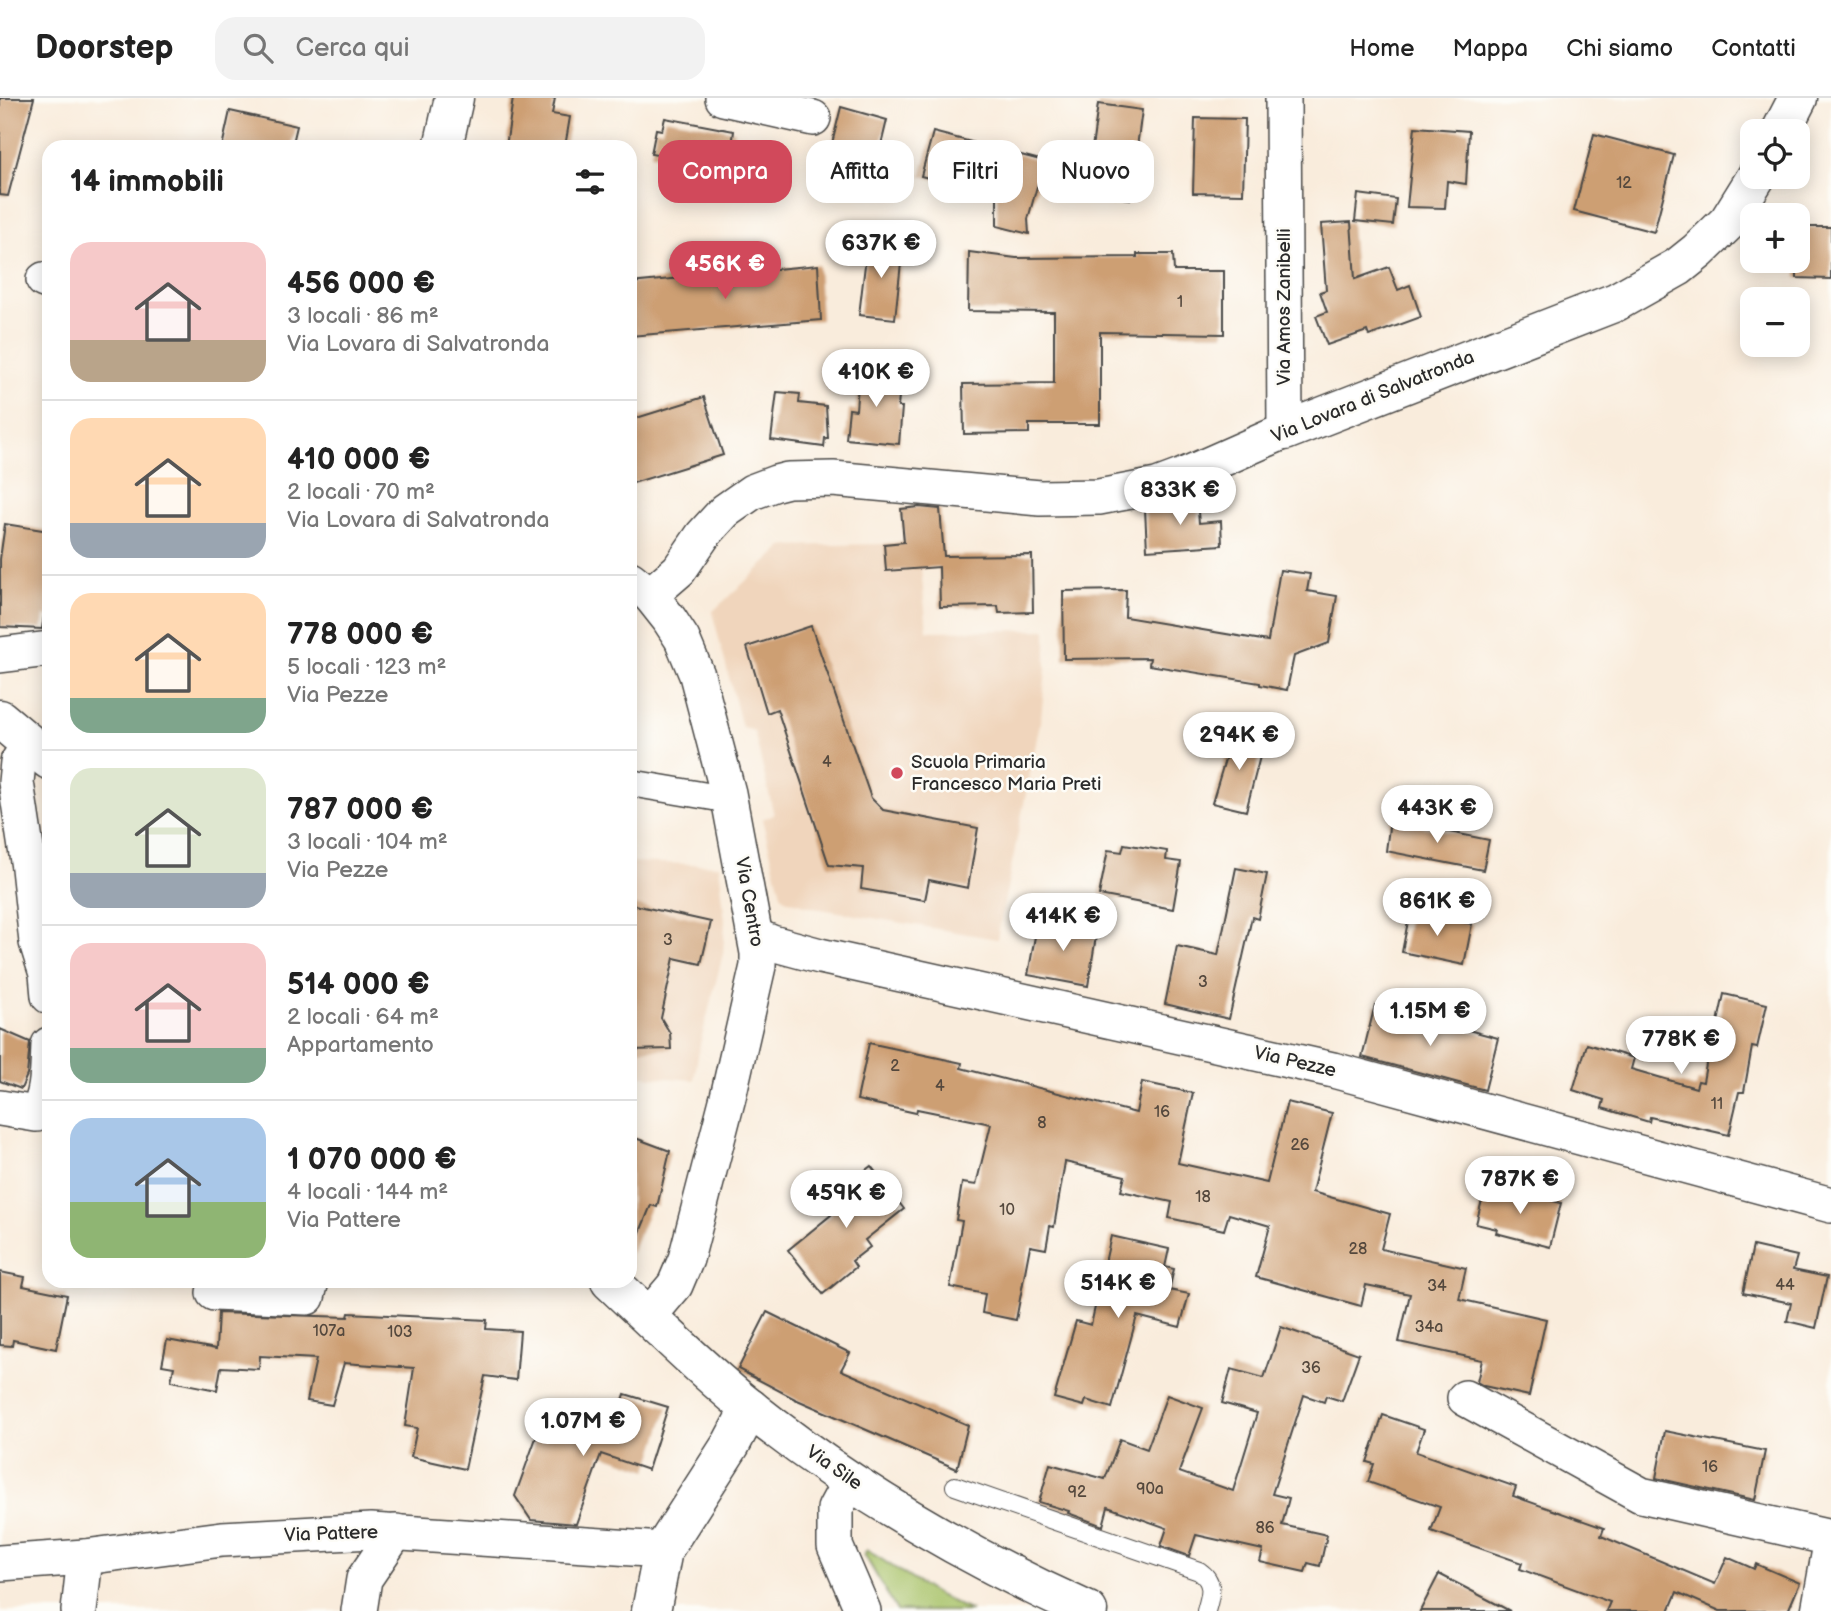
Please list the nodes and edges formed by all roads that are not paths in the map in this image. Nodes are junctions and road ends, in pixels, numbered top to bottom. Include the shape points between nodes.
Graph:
1 (454, 98) edge
2 (723, 98) edge
3 (1283, 98) edge
4 (1798, 98) edge
5 (813, 118) dead end
6 (1787, 119) edge
7 (445, 140) edge
8 (1749, 189) edge
9 (1285, 431) junction
10 (640, 587) edge
11 (42, 650) edge
12 (0, 655) edge
13 (0, 719) edge
14 (39, 751) edge
15 (637, 784) edge
16 (713, 797) dead end
17 (755, 936) junction
18 (42, 958) edge
19 (42, 1100) edge
20 (0, 1108) edge
21 (1831, 1205) edge
22 (309, 1288) edge
23 (617, 1288) edge
24 (214, 1293) dead end
25 (648, 1317) junction
26 (1465, 1398) dead end
27 (750, 1408) junction
28 (850, 1481) junction
29 (956, 1486) dead end
30 (396, 1532) junction
31 (1831, 1538) edge
32 (1831, 1544) edge
33 (663, 1550) junction
34 (85, 1557) junction
35 (0, 1563) edge
36 (1824, 1601) edge
37 (79, 1611) edge
38 (359, 1611) edge
39 (651, 1611) edge
40 (863, 1611) edge
41 (1088, 1611) edge
42 (1206, 1611) edge

1 - 7 street
2 - 5 street
3 - 9 street, Via Amos Zanibelli
4 - 6 street
8 - 9 street, Via Lovara di Salvatronda via 1728,222 1699,251 1615,302
9 - 10 street, Via Lovara di Salvatronda via 1157,486 1099,497 1041,498 833,479 789,480 752,492 725,511 679,570
10 - 17 street, Via Centro via 682,639 697,675 728,793
11 - 12 street
13 - 14 street
14 - 18 street via 18,762 16,782
15 - 16 street
17 - 21 street, Via Pezze via 831,958 1333,1070
17 - 25 street, Via Centro via 758,966 686,1259 675,1286
19 - 20 street via 36,1114
22 - 24 street via 307,1297
23 - 25 street, Via Sile
25 - 27 street, Via Sile
26 - 31 street via 1641,1494
27 - 28 street, Via Sile
27 - 33 street
28 - 40 street via 835,1509 835,1546
28 - 41 street, Via Sile via 953,1544
29 - 42 lane via 1199,1571 1211,1586
30 - 33 street, Via Pattere
30 - 34 street, Via Pattere via 222,1539
30 - 38 street via 364,1579
32 - 36 street
33 - 39 street
34 - 35 street, Via Pattere
34 - 37 street

